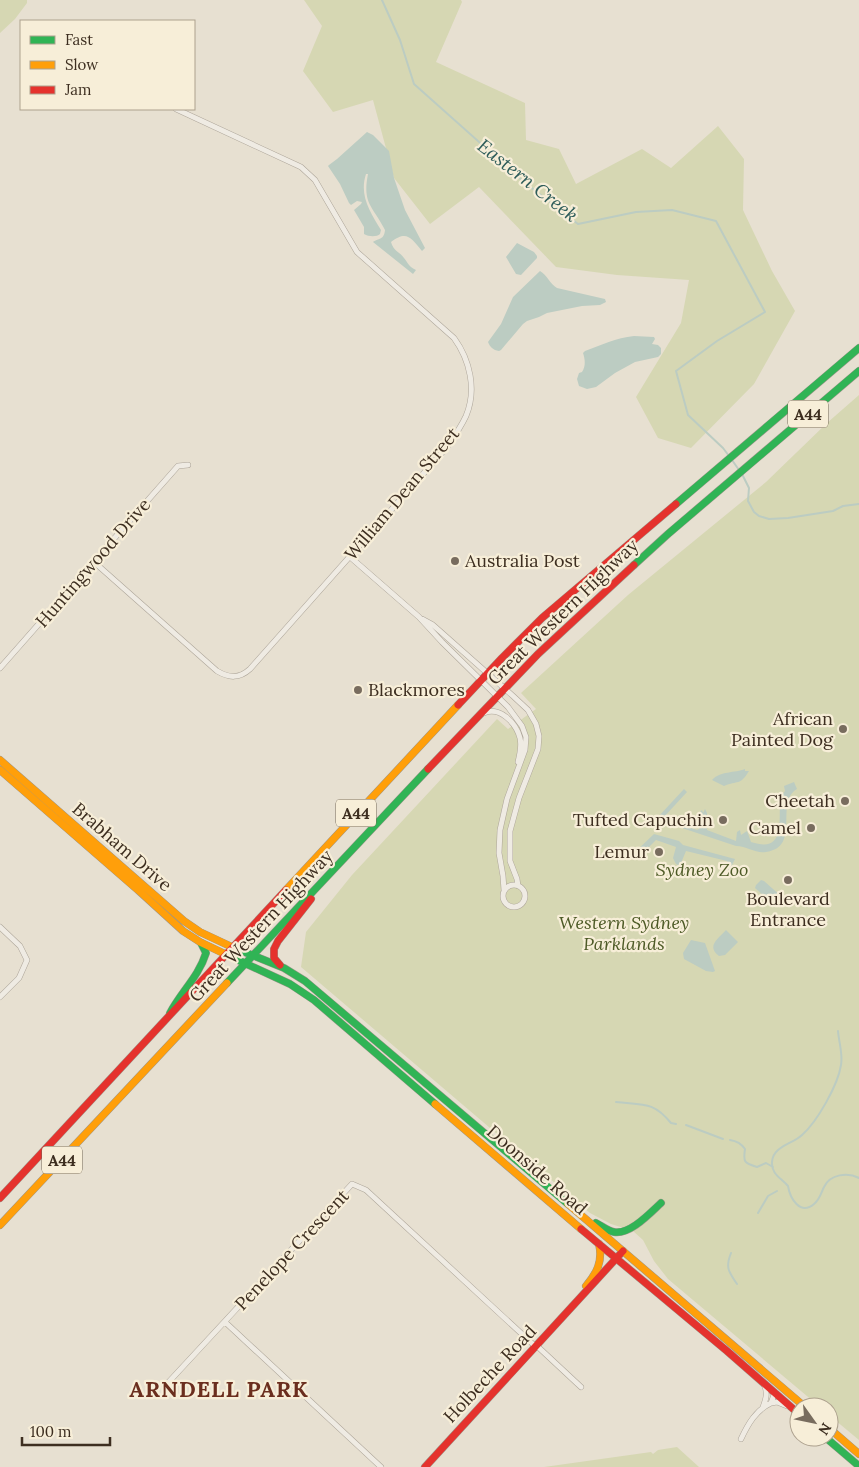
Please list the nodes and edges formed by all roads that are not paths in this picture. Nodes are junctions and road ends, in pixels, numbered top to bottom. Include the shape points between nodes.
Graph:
1 (178, 110) edge
2 (859, 348) edge
3 (859, 371) edge
4 (188, 465) dead end
5 (349, 556) junction
6 (94, 562) junction
7 (419, 617) junction
8 (0, 668) edge
9 (488, 673) junction
10 (481, 680) junction
11 (505, 688) junction
12 (497, 696) junction
13 (479, 716) junction
14 (0, 760) edge
15 (0, 770) edge
16 (513, 782) junction
17 (325, 879) junction
18 (518, 886) junction
19 (504, 890) junction
20 (0, 927) edge
21 (200, 942) junction
22 (232, 947) junction
23 (225, 954) junction
24 (253, 956) junction
25 (246, 964) junction
26 (284, 968) junction
27 (0, 997) edge
28 (169, 1015) junction
29 (0, 1198) edge
30 (661, 1203) dead end
31 (587, 1220) junction
32 (0, 1225) edge
33 (599, 1244) junction
34 (623, 1251) junction
35 (616, 1259) junction
36 (577, 1302) junction
37 (224, 1322) junction
38 (537, 1346) junction
39 (772, 1378) junction
40 (763, 1382) junction
41 (165, 1386) dead end
42 (581, 1387) dead end
43 (775, 1392) junction
44 (794, 1397) edge
45 (771, 1403) junction
46 (789, 1405) edge
47 (789, 1407) edge
48 (762, 1408) junction
49 (839, 1437) edge
50 (741, 1439) dead end
51 (837, 1447) edge
52 (859, 1454) edge
53 (859, 1466) edge
54 (381, 1467) edge
55 (425, 1467) edge

1 - 5 street, William Dean Street via 308,173 357,252 449,332 463,352 470,370 466,417 447,447
2 - 9 main road, Great Western Highway / A44 via 542,618
3 - 11 main road, Great Western Highway / A44 via 668,534 588,606
4 - 6 street, Huntingwood Drive via 178,466
5 - 6 street, William Dean Street via 250,669 233,677 213,668
5 - 7 street
6 - 8 street, Huntingwood Drive
7 - 9 street via 433,625
7 - 10 street
9 - 10 main road, Great Western Highway / A44
9 - 11 street
10 - 12 street
10 - 22 main road, Great Western Highway / A44
11 - 12 main road, Great Western Highway / A44
11 - 18 street via 531,715 539,736 538,750 516,804 510,831 510,861
12 - 13 main road, Great Western Highway / A44
12 - 16 street via 518,719 526,737 525,750
13 - 16 street via 497,712 516,728 520,736 520,751
13 - 17 main road, Great Western Highway / A44
14 - 22 main road, Brabham Drive via 184,921
15 - 21 main road, Brabham Drive via 183,931
16 - 19 street via 503,812 499,841
17 - 24 main road, Great Western Highway / A44
17 - 26 main road via 275,946 274,958
18 - 19 street via 512,885
18 - 19 street via 523,889 525,897 518,907 512,908 504,903
20 - 27 street via 20,946 27,960 19,978
21 - 23 main road, Brabham Drive
21 - 28 main road via 206,953 201,968
22 - 23 main road, Great Western Highway / A44
22 - 24 main road, Brabham Drive
23 - 25 main road, Doonside Road
23 - 28 main road, Great Western Highway / A44
24 - 25 main road, Great Western Highway / A44
24 - 26 main road, Doonside Road
25 - 32 main road, Great Western Highway / A44
25 - 33 main road, Doonside Road via 290,984 314,1000
26 - 31 main road, Doonside Road via 306,981
28 - 29 main road, Great Western Highway / A44
30 - 31 main road via 622,1232
31 - 34 main road, Doonside Road
33 - 35 main road, Doonside Road
33 - 36 main road, Holbeche Road via 601,1256 598,1267
34 - 35 main road, Holbeche Road
34 - 39 main road, Doonside Road
35 - 36 main road, Holbeche Road
35 - 40 main road, Doonside Road
36 - 38 main road, Holbeche Road
37 - 38 street, Penelope Crescent via 352,1184 366,1190
37 - 41 street, Penelope Crescent
37 - 54 street
38 - 42 street
38 - 55 main road, Holbeche Road
39 - 43 street
39 - 44 main road, Doonside Road
40 - 43 main road, Doonside Road
40 - 48 street via 767,1397
43 - 45 street
43 - 46 main road, Doonside Road
45 - 47 street
45 - 48 street
48 - 50 street
49 - 52 main road
51 - 53 main road

